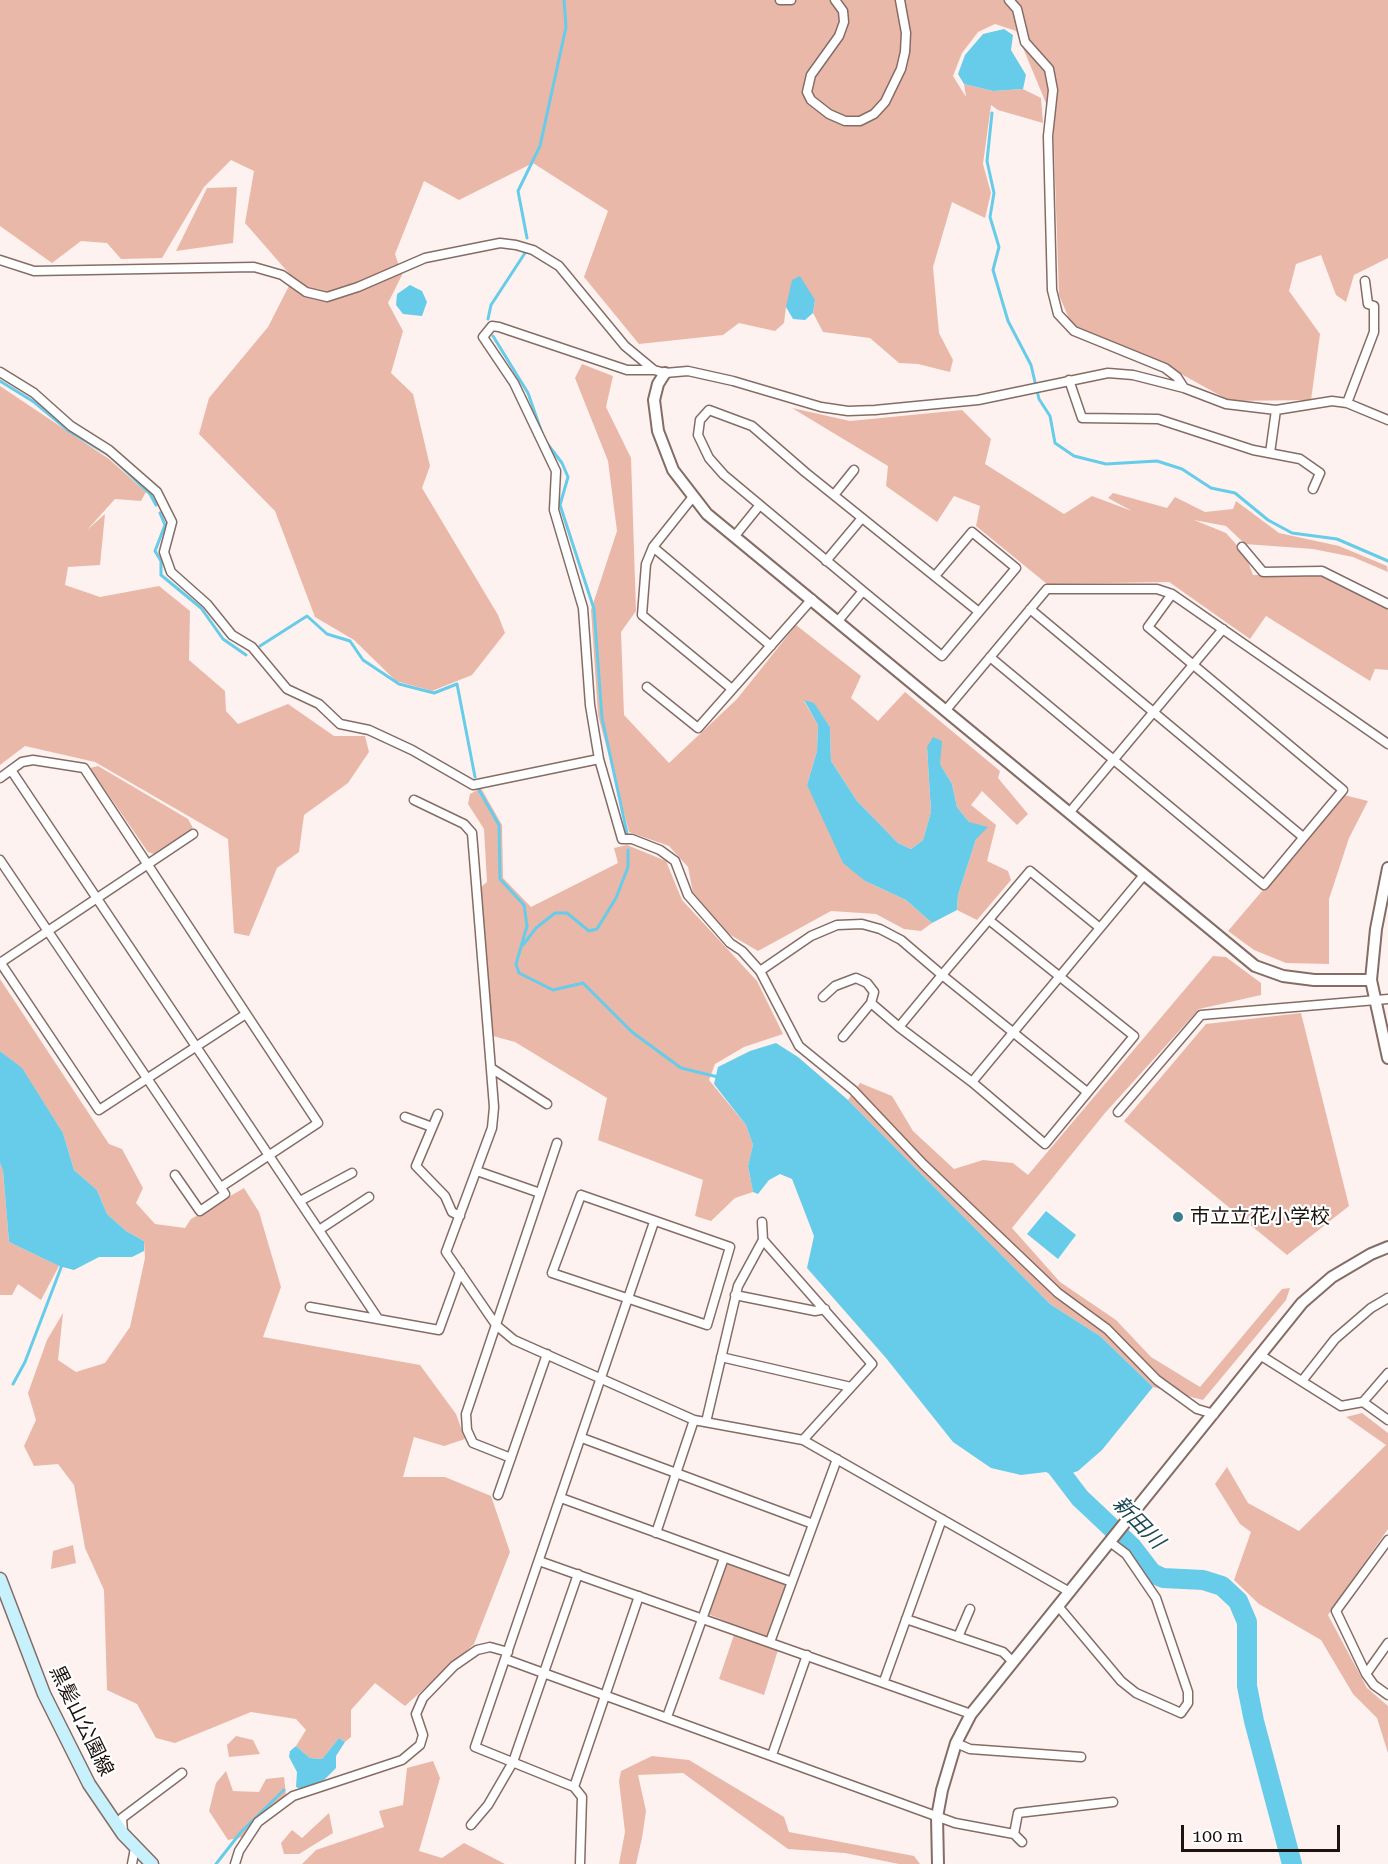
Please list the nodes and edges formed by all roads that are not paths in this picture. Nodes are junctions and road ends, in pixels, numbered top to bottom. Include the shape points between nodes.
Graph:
1 (780, 0) edge
2 (791, 0) edge
3 (835, 0) edge
4 (900, 0) edge
5 (1010, 0) edge
6 (4, 261) edge
7 (0, 270) edge
8 (1365, 281) dead end
9 (654, 370) junction
10 (0, 372) edge
11 (665, 373) junction
12 (1069, 380) junction
13 (1184, 388) junction
14 (1347, 403) junction
15 (1276, 410) junction
16 (1388, 420) edge
17 (1270, 453) junction
18 (854, 470) dead end
19 (1313, 489) dead end
20 (834, 495) junction
21 (692, 498) junction
22 (759, 506) junction
23 (862, 518) junction
24 (735, 537) junction
25 (1242, 546) dead end
26 (653, 547) junction
27 (826, 561) junction
28 (934, 576) junction
29 (863, 591) junction
30 (1172, 594) junction
31 (812, 599) junction
32 (1388, 604) edge
33 (1030, 609) junction
34 (979, 612) junction
35 (838, 621) junction
36 (1223, 629) junction
37 (771, 646) junction
38 (990, 657) junction
39 (1195, 664) junction
40 (647, 687) dead end
41 (732, 689) junction
42 (946, 710) junction
43 (1154, 711) junction
44 (1388, 744) edge
45 (599, 759) junction
46 (1113, 760) junction
47 (11, 770) junction
48 (0, 778) edge
49 (414, 800) dead end
50 (1069, 813) junction
51 (193, 834) dead end
52 (1303, 837) junction
53 (0, 860) edge
54 (147, 864) junction
55 (1388, 868) edge
56 (1144, 875) junction
57 (97, 898) junction
58 (989, 920) junction
59 (1100, 928) junction
60 (47, 932) junction
61 (0, 962) edge
62 (760, 971) junction
63 (942, 975) junction
64 (1061, 975) junction
65 (1371, 980) junction
66 (823, 996) dead end
67 (1388, 999) edge
68 (1375, 1000) junction
69 (871, 1003) junction
70 (246, 1014) junction
71 (899, 1027) junction
72 (1014, 1032) junction
73 (843, 1037) dead end
74 (196, 1046) junction
75 (1388, 1058) edge
76 (490, 1068) junction
77 (147, 1079) junction
78 (972, 1082) junction
79 (1087, 1092) junction
80 (547, 1104) dead end
81 (1118, 1112) dead end
82 (438, 1114) dead end
83 (405, 1117) dead end
84 (432, 1127) junction
85 (557, 1143) dead end
86 (270, 1155) junction
87 (477, 1171) junction
88 (352, 1173) dead end
89 (175, 1175) dead end
90 (221, 1187) junction
91 (540, 1193) junction
92 (369, 1197) dead end
93 (300, 1201) junction
94 (460, 1216) junction
95 (654, 1222) junction
96 (762, 1222) dead end
97 (319, 1230) junction
98 (763, 1240) junction
99 (1388, 1247) edge
100 (460, 1272) junction
101 (735, 1295) junction
102 (1388, 1298) edge
103 (629, 1299) junction
104 (310, 1307) dead end
105 (825, 1309) junction
106 (377, 1317) junction
107 (496, 1325) junction
108 (547, 1354) junction
109 (1260, 1355) junction
110 (721, 1357) junction
111 (1388, 1373) edge
112 (602, 1379) junction
113 (1302, 1381) junction
114 (851, 1388) junction
115 (1363, 1402) junction
116 (1214, 1414) junction
117 (694, 1420) junction
118 (1388, 1420) edge
119 (706, 1422) junction
120 (582, 1438) junction
121 (803, 1440) junction
122 (511, 1458) junction
123 (837, 1459) junction
124 (676, 1474) junction
125 (498, 1495) dead end
126 (561, 1498) junction
127 (942, 1520) junction
128 (813, 1524) junction
129 (656, 1533) junction
130 (1388, 1540) edge
131 (1110, 1542) junction
132 (724, 1558) junction
133 (539, 1560) junction
134 (578, 1574) junction
135 (0, 1579) edge
136 (792, 1582) junction
137 (1068, 1592) junction
138 (639, 1596) junction
139 (1058, 1606) junction
140 (970, 1610) dead end
141 (702, 1618) junction
142 (906, 1619) junction
143 (958, 1637) junction
144 (770, 1642) junction
145 (1388, 1644) edge
146 (807, 1655) junction
147 (507, 1656) junction
148 (1012, 1661) junction
149 (544, 1673) junction
150 (1366, 1674) junction
151 (884, 1681) junction
152 (605, 1695) junction
153 (1388, 1695) edge
154 (971, 1714) junction
155 (667, 1717) junction
156 (956, 1743) junction
157 (772, 1755) junction
158 (1081, 1757) dead end
159 (513, 1762) junction
160 (182, 1773) dead end
161 (574, 1787) junction
162 (1113, 1802) dead end
163 (938, 1817) junction
164 (471, 1825) dead end
165 (123, 1834) junction
166 (1014, 1834) junction
167 (1022, 1842) dead end
168 (135, 1848) junction
169 (132, 1864) edge
170 (152, 1864) edge
171 (235, 1864) edge
172 (580, 1864) edge
173 (938, 1864) edge

1 - 2 street
3 - 4 street via 843,11 844,22 839,36 811,75 807,92 820,107 845,121 860,121 885,102 905,52
5 - 13 street via 1017,9 1025,42 1049,69 1053,90 1048,136 1052,290 1058,314 1074,331 1165,368 1178,377
6 - 7 street
6 - 9 street via 34,271 54,272 254,267 282,275 306,292 327,297 425,258 500,243 516,245 559,266 625,346
8 - 14 street via 1368,304 1374,306 1374,332
9 - 11 street
9 - 45 street via 627,370 499,327 492,326 483,337 514,383 556,471 554,510 583,608 590,705
10 - 45 street via 109,450 157,492 172,522 164,552 171,572 207,604 232,635 252,647 287,689 319,704 340,724 369,730 472,785
11 - 12 street via 688,371 848,411 978,400
11 - 21 street via 654,400 658,431 673,470
12 - 13 street via 1108,373
12 - 17 street via 1082,418 1158,419
13 - 15 street via 1226,404
14 - 15 street via 1332,401
14 - 16 street
15 - 17 street
17 - 19 street via 1300,459 1320,473
18 - 20 street
20 - 22 street via 752,426 709,410 700,420 698,435 709,458
20 - 23 street
21 - 24 street
21 - 26 street
22 - 24 street
22 - 27 street
23 - 27 street
23 - 28 street
24 - 31 street
25 - 32 street via 1263,572 1322,571
26 - 37 street
26 - 41 street via 646,564 642,615
27 - 29 street
28 - 34 street
28 - 34 street via 972,532 1016,568
29 - 34 street via 942,656
29 - 35 street
30 - 33 street via 1157,589 1047,589
30 - 36 street
30 - 39 street via 1148,627
31 - 35 street
31 - 37 street
33 - 38 street
33 - 43 street
35 - 42 street
36 - 39 street
36 - 44 street
37 - 41 street
38 - 42 street
38 - 46 street
39 - 43 street
39 - 52 street via 1343,790
40 - 41 street via 698,728
42 - 50 street
43 - 46 street
43 - 52 street
45 - 62 street via 622,839 660,850 675,861 688,895
46 - 50 street
46 - 52 street via 1264,885
47 - 48 street
47 - 54 street via 33,760 84,768
47 - 57 street
49 - 76 street via 464,824 472,833
50 - 56 street
51 - 54 street
53 - 60 street
54 - 57 street
54 - 70 street
55 - 65 street via 1380,899
56 - 59 street
56 - 65 street via 1255,966 1283,976 1314,980
57 - 60 street
57 - 74 street
58 - 59 street via 1030,871
58 - 63 street
58 - 64 street
59 - 64 street
60 - 61 street
60 - 77 street
61 - 77 street via 99,1110
62 - 63 street via 811,936 837,925 862,924 901,940
62 - 116 street via 799,1046 853,1090 923,1164 1058,1293 1107,1329 1156,1380 1197,1409
63 - 71 street
63 - 72 street
64 - 72 street
64 - 79 street via 1134,1036
65 - 68 street
66 - 69 street via 835,986 856,978 874,992
67 - 68 street
68 - 75 street
68 - 81 street via 1201,1015
69 - 71 street
69 - 73 street
70 - 74 street
70 - 86 street via 318,1123
71 - 78 street
72 - 78 street
72 - 79 street
74 - 77 street
74 - 86 street
76 - 80 street
76 - 87 street via 492,1128
77 - 90 street
78 - 79 street via 1045,1144
82 - 84 street
83 - 84 street
84 - 94 street via 417,1166 446,1196 452,1212
85 - 91 street
86 - 90 street
86 - 93 street
87 - 91 street
87 - 94 street
88 - 93 street
89 - 90 street via 200,1211 225,1194
91 - 107 street
92 - 97 street
93 - 97 street
94 - 100 street via 446,1252
95 - 103 street
95 - 103 street via 581,1195 552,1272
95 - 103 street via 730,1247 707,1325
96 - 98 street
97 - 106 street
98 - 101 street
98 - 105 street
99 - 109 street via 1332,1277 1302,1303
100 - 106 street via 439,1330
100 - 107 street
101 - 105 street via 814,1311
101 - 110 street
102 - 113 street via 1335,1338
103 - 112 street
104 - 106 street
105 - 114 street via 872,1364
107 - 108 street via 514,1340
107 - 122 street via 466,1414 467,1430 473,1443
108 - 112 street
108 - 122 street
109 - 113 street
109 - 116 street
110 - 114 street
110 - 119 street
111 - 115 street
112 - 117 street
112 - 120 street
113 - 115 street via 1341,1406
114 - 121 street
115 - 118 street
116 - 131 street
117 - 119 street
117 - 124 street
119 - 121 street
120 - 124 street
120 - 126 street
121 - 123 street
122 - 125 street
123 - 127 street
123 - 128 street
124 - 128 street
124 - 129 street
126 - 129 street
126 - 133 street
127 - 137 street
127 - 142 street
128 - 136 street
129 - 132 street
130 - 150 street via 1336,1611
131 - 137 street
131 - 139 street via 1126,1554 1156,1598 1188,1692 1188,1703 1181,1713 1136,1693 1121,1681
132 - 136 street
132 - 141 street
133 - 134 street
133 - 147 street
134 - 138 street
134 - 149 street
135 - 165 main road, 黒髪山公園線 via 44,1694 89,1784
136 - 144 street
137 - 139 street
138 - 141 street
138 - 152 street
139 - 148 street
140 - 143 street
141 - 144 street
141 - 155 street
142 - 143 street
142 - 151 street
143 - 148 street via 1003,1652
144 - 146 street
145 - 150 street
146 - 151 street
146 - 157 street
147 - 149 street
147 - 159 street via 475,1747
147 - 171 street via 490,1647 477,1650 454,1666 423,1698 416,1714 423,1736 420,1745 402,1760 294,1796 258,1822
148 - 154 street
149 - 152 street
149 - 159 street
150 - 153 street
151 - 154 street
152 - 155 street
152 - 161 street
154 - 156 street
155 - 157 street
156 - 158 street via 970,1749
156 - 163 street
157 - 163 street
159 - 161 street
159 - 164 street via 488,1805
160 - 165 street via 122,1818
161 - 172 street via 582,1797
162 - 166 street via 1018,1813
163 - 166 street
163 - 173 street
165 - 168 main road, 黒髪山公園線
166 - 167 street
168 - 169 street
168 - 170 main road, 黒髪山公園線

